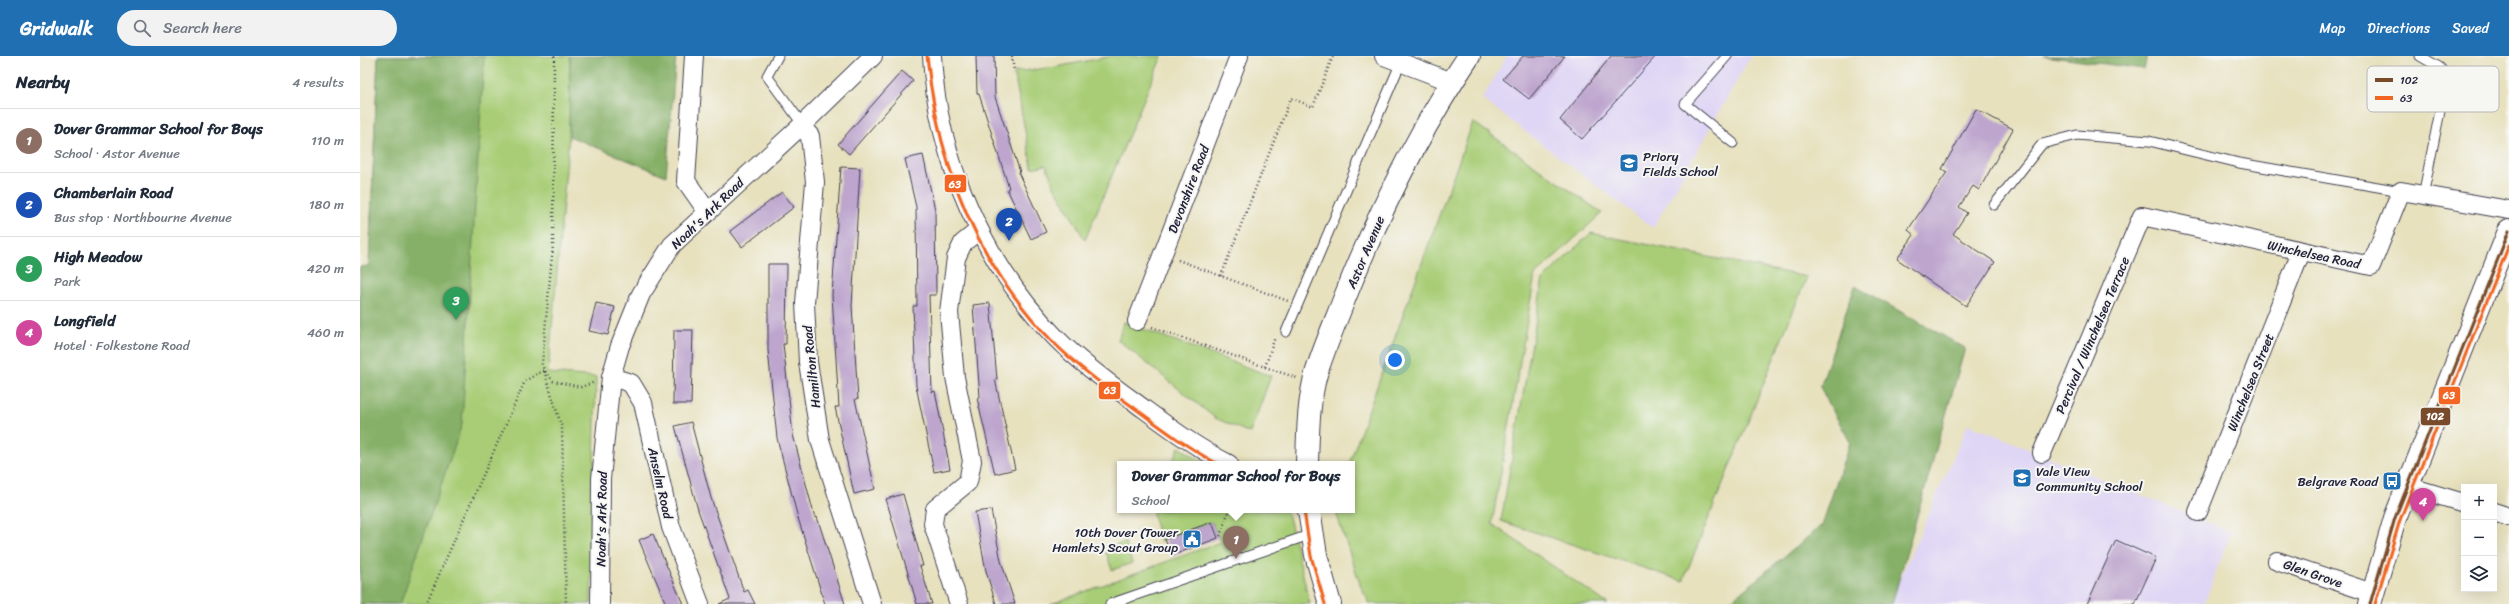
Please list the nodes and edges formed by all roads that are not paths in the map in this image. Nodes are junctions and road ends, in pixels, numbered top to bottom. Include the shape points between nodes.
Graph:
1 (694, 56) edge
2 (778, 56) edge
3 (873, 56) edge
4 (932, 56) edge
5 (1239, 56) edge
6 (1384, 56) edge
7 (1469, 56) edge
8 (1727, 56) edge
9 (2420, 56) edge
10 (1401, 62) junction
11 (2437, 66) edge
12 (1452, 82) junction
13 (2440, 112) edge
14 (802, 126) junction
15 (1733, 143) dead end
16 (2402, 190) junction
17 (2423, 196) junction
18 (1994, 205) dead end
19 (2509, 210) edge
20 (707, 212) junction
21 (2142, 216) joint
22 (979, 230) junction
23 (2509, 232) edge
24 (2301, 252) junction
25 (1137, 321) road end
26 (1286, 332) road end
27 (611, 377) junction
28 (2042, 453) dead end
29 (1223, 461) edge
30 (1307, 461) edge
31 (2407, 486) junction
32 (2461, 502) edge
33 (2198, 512) dead end
34 (1309, 513) edge
35 (2497, 513) edge
36 (2509, 517) edge
37 (1312, 534) junction
38 (2277, 561) dead end
39 (2371, 598) edge
40 (600, 604) edge
41 (700, 604) edge
42 (872, 604) edge
43 (959, 604) edge
44 (1110, 604) edge
45 (1330, 604) edge

1 - 20 street via 686,181
2 - 14 lane via 767,76
3 - 14 street, Noah's Ark Road
4 - 22 street via 934,83 947,143 959,182
5 - 25 street, Devonshire Road
6 - 10 street
7 - 12 street, Astor Avenue
8 - 15 lane via 1685,104
9 - 11 lane
10 - 12 street
10 - 26 lane
12 - 30 street, Astor Avenue via 1376,223 1326,345 1309,414
13 - 17 lane
14 - 20 street, Noah's Ark Road
14 - 42 street, Hamilton Road via 810,136 815,182 805,303 808,362 820,440
16 - 17 street
16 - 18 lane via 2239,163 2149,141 2077,135 2042,144
16 - 24 street, Winchelsea Road via 2371,266
17 - 19 street
20 - 27 street, Noah's Ark Road via 672,245 641,294 620,346
21 - 24 street, Winchelsea Road
21 - 28 street, Percival / Winchelsea Terrace
22 - 29 street via 1014,289 1056,338 1101,377 1164,424
22 - 43 street via 963,243 956,258 949,312 955,377 972,461 968,482 935,509 933,524
23 - 31 street
24 - 33 street, Winchelsea Street
27 - 40 street, Noah's Ark Road via 601,479
27 - 41 street, Anselm Road via 631,383 643,403 671,527
31 - 32 street
31 - 39 street via 2394,518
34 - 37 street
35 - 36 street
37 - 44 lane
37 - 45 street
38 - 39 street, Glen Grove

